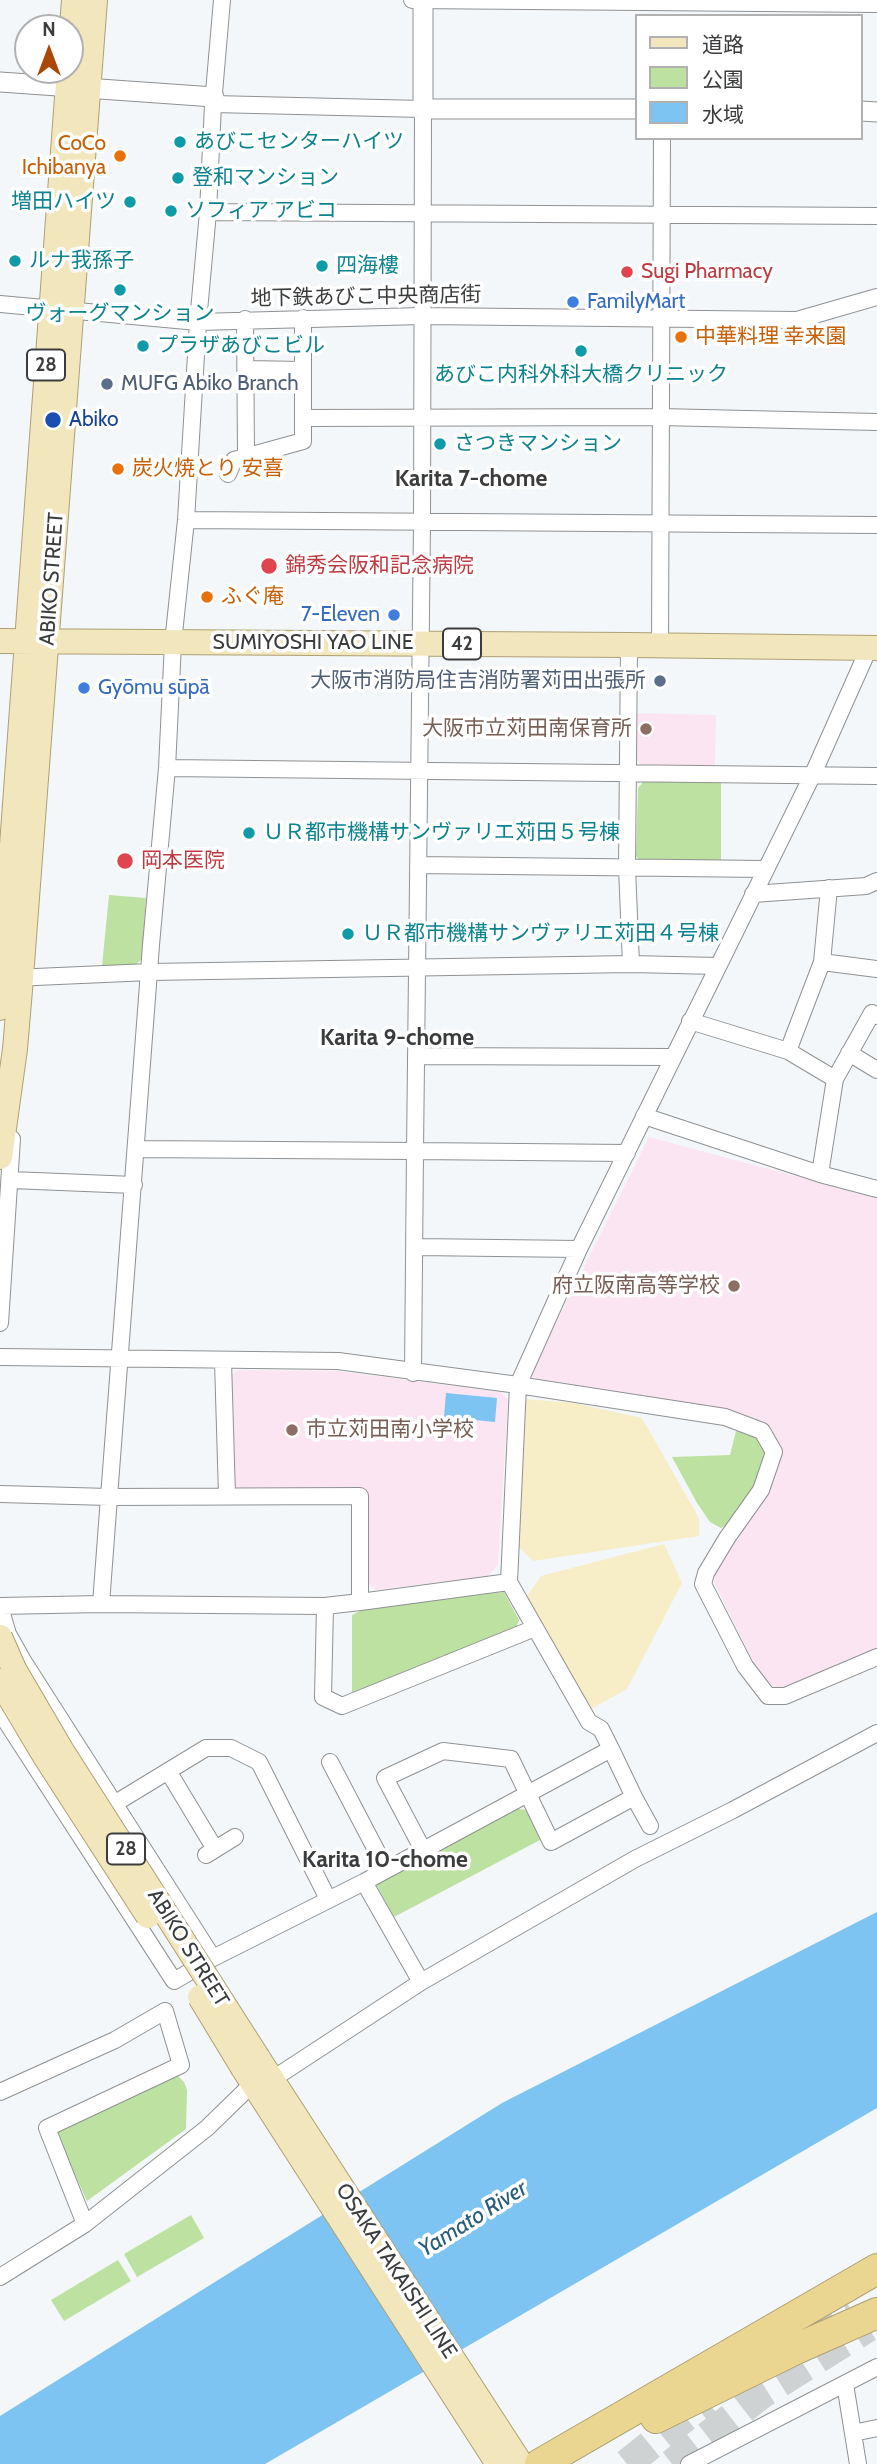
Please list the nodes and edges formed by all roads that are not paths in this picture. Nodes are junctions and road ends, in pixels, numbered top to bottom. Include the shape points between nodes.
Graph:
1 (95, 0) edge
2 (222, 0) edge
3 (412, 0) edge
4 (423, 0) edge
5 (877, 4) edge
6 (664, 6) edge
7 (84, 45) edge
8 (84, 83) edge
9 (75, 84) edge
10 (213, 100) junction
11 (423, 109) junction
12 (636, 109) edge
13 (662, 140) edge
14 (208, 212) junction
15 (422, 212) junction
16 (662, 215) junction
17 (877, 216) edge
18 (877, 297) edge
19 (0, 304) edge
20 (61, 309) junction
21 (422, 316) junction
22 (303, 318) junction
23 (245, 319) junction
24 (662, 319) junction
25 (198, 322) junction
26 (247, 369) junction
27 (303, 370) junction
28 (660, 417) junction
29 (303, 418) junction
30 (421, 419) junction
31 (877, 422) edge
32 (246, 455) junction
33 (228, 474) dead end
34 (186, 520) junction
35 (660, 522) junction
36 (422, 523) junction
37 (877, 525) edge
38 (0, 641) edge
39 (37, 642) junction
40 (173, 643) junction
41 (421, 643) junction
42 (629, 645) junction
43 (660, 646) junction
44 (873, 648) edge
45 (167, 768) junction
46 (418, 772) junction
47 (629, 772) junction
48 (813, 774) junction
49 (877, 776) edge
50 (418, 865) junction
51 (627, 868) junction
52 (765, 869) junction
53 (877, 881) edge
54 (829, 888) junction
55 (753, 894) junction
56 (822, 962) junction
57 (631, 964) junction
58 (717, 966) junction
59 (418, 968) junction
60 (877, 969) edge
61 (150, 972) junction
62 (8, 978) edge
63 (0, 1008) edge
64 (877, 1016) edge
65 (690, 1020) junction
66 (15, 1049) junction
67 (788, 1051) junction
68 (849, 1053) junction
69 (416, 1056) junction
70 (673, 1057) junction
71 (877, 1070) edge
72 (835, 1079) junction
73 (645, 1116) junction
74 (137, 1149) junction
75 (415, 1151) junction
76 (627, 1153) junction
77 (0, 1157) edge
78 (820, 1174) junction
79 (10, 1180) junction
80 (134, 1185) junction
81 (877, 1189) edge
82 (416, 1247) junction
83 (579, 1249) junction
84 (0, 1323) edge
85 (0, 1357) edge
86 (121, 1359) junction
87 (223, 1361) junction
88 (413, 1373) junction
89 (518, 1385) junction
90 (0, 1494) edge
91 (227, 1496) junction
92 (109, 1497) junction
93 (509, 1582) junction
94 (360, 1602) junction
95 (101, 1604) junction
96 (0, 1606) edge
97 (325, 1606) junction
98 (536, 1628) junction
99 (5, 1643) edge
100 (877, 1657) edge
101 (0, 1681) edge
102 (0, 1712) edge
103 (877, 1733) edge
104 (71, 1737) junction
105 (611, 1749) junction
106 (34, 1764) junction
107 (168, 1771) junction
108 (331, 1772) dead end
109 (528, 1793) junction
110 (634, 1797) junction
111 (114, 1804) junction
112 (650, 1826) dead end
113 (235, 1837) dead end
114 (423, 1850) junction
115 (386, 1870) junction
116 (364, 1882) junction
117 (328, 1899) junction
118 (213, 1958) junction
119 (421, 1982) junction
120 (261, 2080) junction
121 (0, 2092) edge
122 (85, 2224) junction
123 (877, 2269) edge
124 (0, 2277) edge
125 (877, 2313) edge
126 (877, 2367) edge
127 (845, 2384) junction
128 (877, 2428) edge
129 (853, 2433) junction
130 (571, 2458) edge
131 (498, 2464) edge
132 (521, 2464) edge
133 (540, 2464) edge
134 (689, 2464) edge
135 (858, 2464) edge

1 - 7 main road, ABIKO STREET / 28
2 - 10 street
3 - 4 street
4 - 6 street
4 - 11 street
5 - 6 street
8 - 10 street
9 - 20 main road, ABIKO STREET / 28
10 - 11 street
10 - 14 street
11 - 12 street
11 - 15 street
13 - 16 street
14 - 15 street
14 - 25 street
15 - 16 street
15 - 21 street
16 - 17 street
16 - 24 street
18 - 24 street, 地下鉄あびこ中央商店街 via 797,320
19 - 20 street, 地下鉄あびこ中央商店街
20 - 25 street, 地下鉄あびこ中央商店街
20 - 39 main road, ABIKO STREET / 28
21 - 22 street, 地下鉄あびこ中央商店街
21 - 24 street, 地下鉄あびこ中央商店街
21 - 30 street
22 - 23 street, 地下鉄あびこ中央商店街
22 - 27 street
23 - 25 street, 地下鉄あびこ中央商店街
23 - 26 street
24 - 28 street
25 - 34 street
26 - 27 street
26 - 32 street
27 - 29 street
28 - 30 street
28 - 31 street
28 - 35 street
29 - 30 street
29 - 32 street via 303,441
30 - 36 street
32 - 33 street via 234,460
34 - 36 street
34 - 40 street
35 - 36 street
35 - 37 street
35 - 43 street
36 - 41 street
38 - 39 main road, SUMIYOSHI YAO LINE / 42
39 - 40 main road, SUMIYOSHI YAO LINE / 42
39 - 62 main road, ABIKO STREET / 28
40 - 41 main road, SUMIYOSHI YAO LINE / 42
40 - 45 street
41 - 42 main road, SUMIYOSHI YAO LINE / 42
41 - 46 street
42 - 43 main road, SUMIYOSHI YAO LINE / 42
42 - 47 street
43 - 44 main road, SUMIYOSHI YAO LINE / 42
44 - 48 street
45 - 46 street
45 - 61 street
46 - 47 street
46 - 50 street
47 - 48 street
47 - 51 street
48 - 49 street
48 - 52 street
50 - 51 street
50 - 59 street
51 - 52 street
51 - 57 street
52 - 55 street
53 - 54 street
54 - 55 street
54 - 56 street
55 - 58 street
56 - 60 street
56 - 67 street
57 - 58 street
57 - 59 street
58 - 65 street
59 - 61 street
59 - 69 street
61 - 62 street
61 - 74 street
62 - 63 main road, ABIKO STREET / 28
62 - 66 main road, ABIKO STREET / 28
64 - 68 street via 872,1013
65 - 67 street
65 - 70 street
66 - 77 main road, ABIKO STREET / 28
66 - 79 street
67 - 72 street
68 - 71 street
68 - 72 street
69 - 70 street
69 - 75 street
70 - 73 street
72 - 78 street
73 - 76 street
73 - 78 street
74 - 75 street
74 - 80 street
75 - 76 street
75 - 82 street
76 - 83 street
78 - 81 street
79 - 80 street
79 - 84 street
80 - 86 street
82 - 83 street
82 - 88 street
83 - 89 street
85 - 86 street
86 - 87 street
86 - 92 street
87 - 88 street via 338,1361
87 - 91 street
88 - 89 street
89 - 93 street
89 - 100 street via 725,1417 762,1431 774,1452 761,1490 727,1538 703,1584 745,1666 768,1696 785,1696
90 - 92 street
91 - 92 street
91 - 94 street via 360,1496
92 - 95 street
93 - 94 street
93 - 98 street
94 - 97 street
95 - 96 street
95 - 97 street
96 - 99 street
97 - 98 street via 323,1697 342,1706
98 - 105 street via 590,1722 601,1729
99 - 104 street
99 - 120 main road, ABIKO STREET / 28, bridge via 13,1669
101 - 120 main road, ABIKO STREET / 28, bridge via 46,1758
102 - 106 street
103 - 119 street via 635,1859
104 - 106 street via 71,1754 47,1768
104 - 111 street
105 - 109 street
105 - 110 street
106 - 118 street via 174,1982
107 - 111 street
107 - 113 street via 211,1852
107 - 117 street via 206,1748 232,1748 259,1762
108 - 115 street
109 - 110 street via 551,1842
109 - 114 street
109 - 114 street via 511,1759 443,1751 385,1778
110 - 112 street
111 - 118 street
114 - 115 street
115 - 116 street
116 - 117 street
116 - 119 street
117 - 118 street
119 - 120 street via 282,2073
120 - 122 street
120 - 131 main road, OSAKA TAKAISHI LINE / 28
120 - 132 main road, OSAKA TAKAISHI LINE / 28
121 - 122 street via 116,2040 165,2011 181,2066 47,2128
122 - 124 street
123 - 130 highway
125 - 130 highway
126 - 127 street
127 - 129 street
127 - 134 street
128 - 129 street
129 - 135 street
130 - 133 highway

